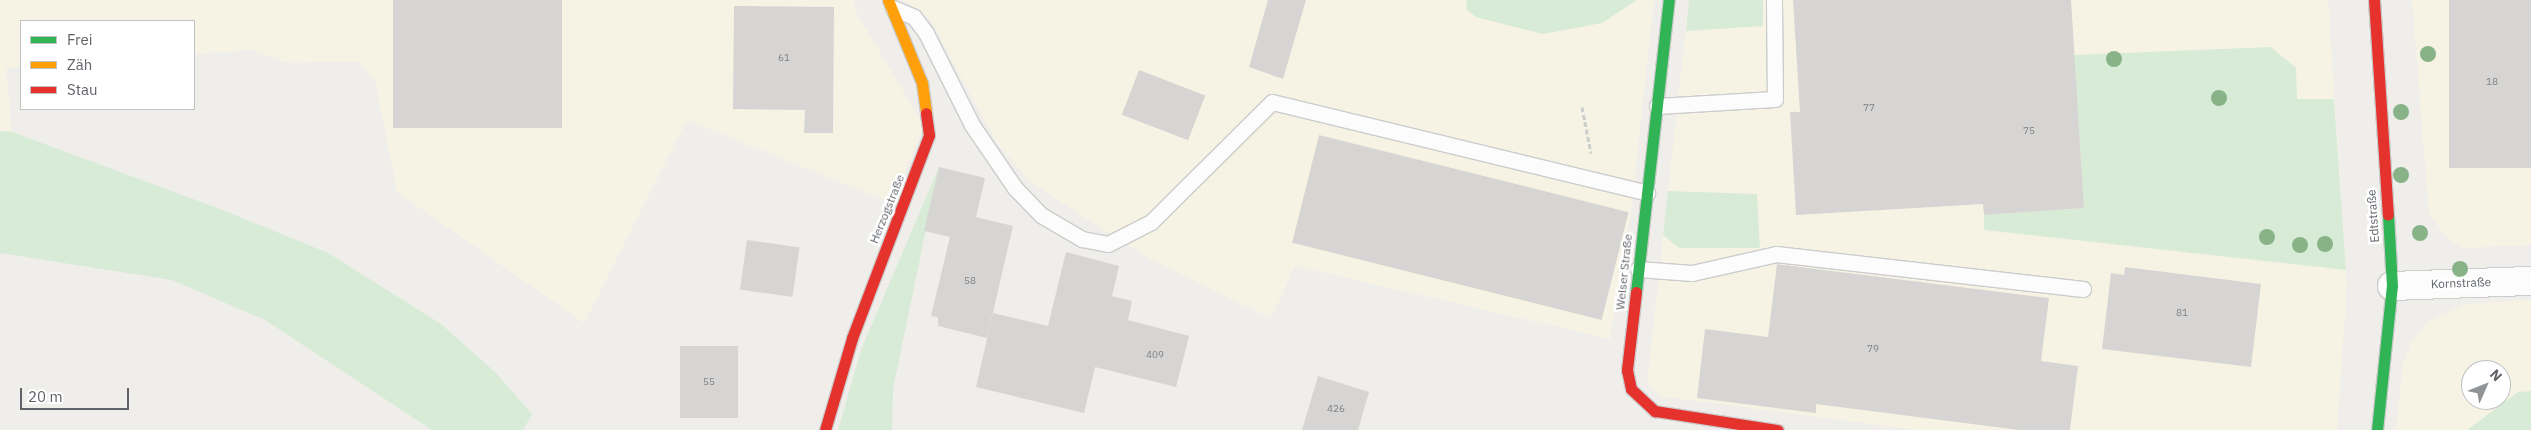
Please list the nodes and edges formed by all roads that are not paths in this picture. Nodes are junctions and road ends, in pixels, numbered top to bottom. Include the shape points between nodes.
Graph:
1 (1669, 0) edge
2 (1774, 0) edge
3 (2374, 0) edge
4 (890, 4) edge
5 (1657, 106) junction
6 (1647, 193) junction
7 (1638, 269) junction
8 (2531, 281) edge
9 (2392, 286) junction
10 (2083, 289) dead end
11 (826, 430) edge
12 (1778, 430) edge
13 (2377, 430) edge

1 - 5 street, Welser Straße
2 - 5 lane via 1775,99
3 - 9 street, Edtstraße
4 - 6 lane via 914,17 926,33 972,125 1015,188 1041,215 1082,240 1108,244 1151,222 1272,102
4 - 11 street, Herzogstraße via 922,83 929,134 852,338
5 - 6 street, Welser Straße
6 - 7 street, Welser Straße
7 - 10 lane via 1692,273 1776,254
7 - 12 street, Welser Straße via 1627,370 1631,389 1639,402 1677,417
8 - 9 street, Kornstraße
9 - 13 street, Edtstraße

